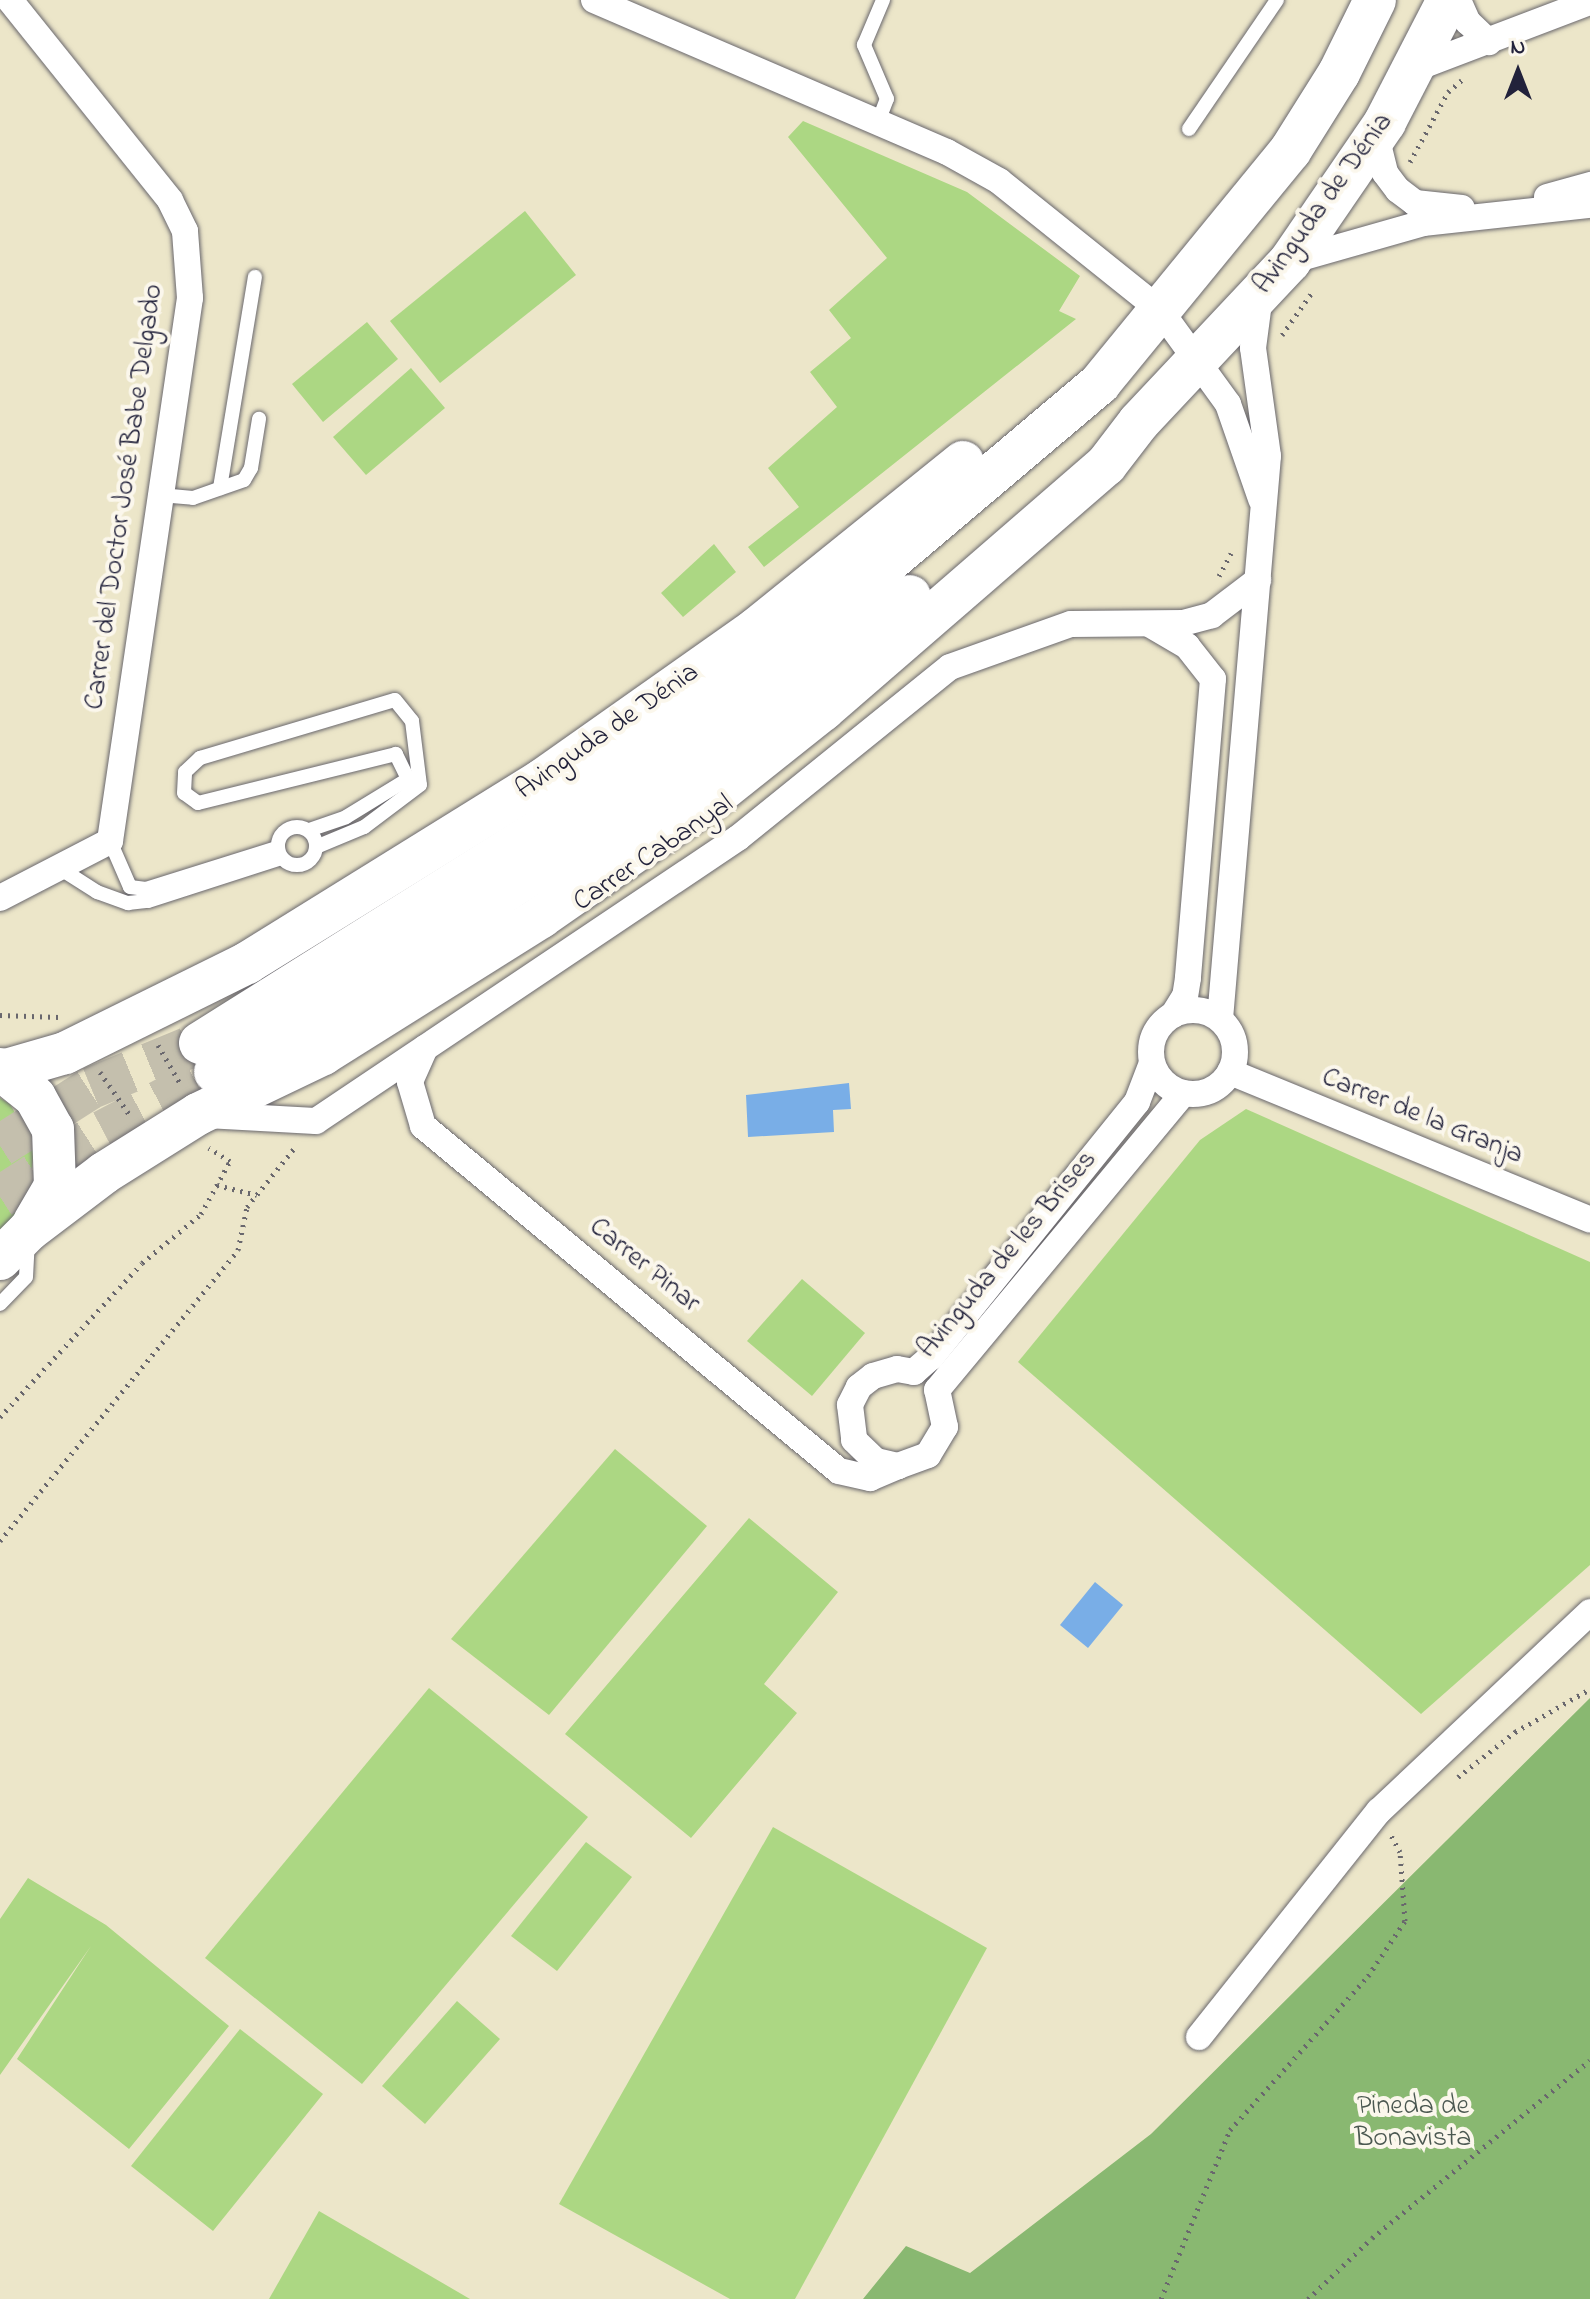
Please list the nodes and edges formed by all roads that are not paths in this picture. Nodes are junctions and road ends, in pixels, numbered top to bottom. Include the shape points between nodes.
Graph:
1 (10, 0) edge
2 (594, 0) edge
3 (883, 0) edge
4 (1277, 0) edge
5 (1375, 0) edge
6 (1448, 0) edge
7 (1458, 0) edge
8 (1590, 2) edge
9 (1489, 42) junction
10 (1416, 68) junction
11 (878, 122) junction
12 (1189, 129) dead end
13 (1376, 136) junction
14 (1590, 185) edge
15 (1590, 205) edge
16 (1494, 212) junction
17 (1303, 273) junction
18 (255, 277) dead end
19 (1260, 295) junction
20 (1160, 310) junction
21 (1198, 361) junction
22 (259, 419) dead end
23 (1139, 422) junction
24 (220, 488) junction
25 (160, 495) junction
26 (1261, 499) junction
27 (1258, 580) junction
28 (1140, 621) junction
29 (309, 830) junction
30 (110, 841) junction
31 (316, 847) junction
32 (279, 853) junction
33 (61, 869) junction
34 (0, 898) edge
35 (1173, 1015) junction
36 (1220, 1019) junction
37 (425, 1048) junction
38 (1152, 1063) junction
39 (2, 1070) edge
40 (1230, 1072) junction
41 (1184, 1093) junction
42 (198, 1128) junction
43 (1590, 1220) edge
44 (29, 1230) junction
45 (0, 1259) edge
46 (0, 1304) edge
47 (898, 1466) junction
48 (1590, 1612) edge
49 (1199, 2037) dead end

1 - 25 street, Carrer del Doctor José Babe Delgado via 147,168 185,231 190,298
2 - 11 street
3 - 11 lane via 864,45 887,99
4 - 12 lane
5 - 20 main road, Avinguda de Dénia via 1339,73 1290,151
6 - 10 main road, Avinguda de Dénia
7 - 9 street via 1468,22
8 - 9 street
9 - 10 street
10 - 13 main road, Avinguda de Dénia
11 - 20 street via 999,181
13 - 16 street via 1385,173 1415,203
13 - 17 main road, Avinguda de Dénia
14 - 16 street
15 - 16 street
16 - 17 street via 1423,223
17 - 19 main road, Avinguda de Dénia
18 - 24 lane
19 - 21 main road, Avinguda de Dénia
19 - 26 street via 1253,348 1268,456
20 - 21 street
20 - 23 main road, Avinguda de Dénia via 1100,383 724,701 208,1057 485,907 758,720 1088,447
20 - 39 main road, Avinguda de Dénia via 1074,372 756,629 542,780 247,963 65,1053
21 - 23 main road, Avinguda de Dénia
21 - 26 street via 1244,438
22 - 24 lane via 251,468 244,480
23 - 42 main road, Avinguda de Dénia via 1106,465 823,710 711,799 541,917
24 - 25 lane via 193,498
25 - 30 street, Carrer del Doctor José Babe Delgado
26 - 27 street
27 - 28 street via 1212,615 1183,623
27 - 36 street
28 - 35 street via 1187,646 1213,679 1188,978
28 - 37 street, Carrer Cabanyal via 1071,624 950,667 738,838
29 - 31 lane
29 - 31 lane via 346,817 408,779 396,754 198,803 184,793 185,772 200,758 395,700 412,721 420,785 364,827
29 - 32 lane via 290,827 280,835
30 - 32 lane via 130,887 146,889
30 - 33 street
31 - 32 lane via 306,863 293,865
32 - 33 lane via 148,901 128,903 97,892
33 - 34 street
35 - 36 street via 1197,1010
35 - 38 street via 1154,1035
36 - 40 street via 1235,1043
37 - 42 street, Carrer Cabanyal via 316,1121
37 - 47 street, Carrer Pinar via 410,1082 423,1126 839,1471 870,1478
38 - 41 street via 1164,1082
38 - 47 street, Avinguda de les Brises via 1137,1102 931,1357 914,1372 897,1369 859,1387 850,1405 854,1440 876,1461
39 - 44 main road, Avinguda de Dénia via 46,1111 56,1146 55,1186
40 - 41 street via 1211,1090
40 - 43 street, Carrer de la Granja
41 - 47 street, Avinguda de les Brises via 937,1390 945,1427 928,1455
42 - 44 main road, Avinguda de Dénia via 104,1173
44 - 45 main road, Avinguda de Dénia
44 - 46 lane via 26,1277
48 - 49 street via 1379,1811

